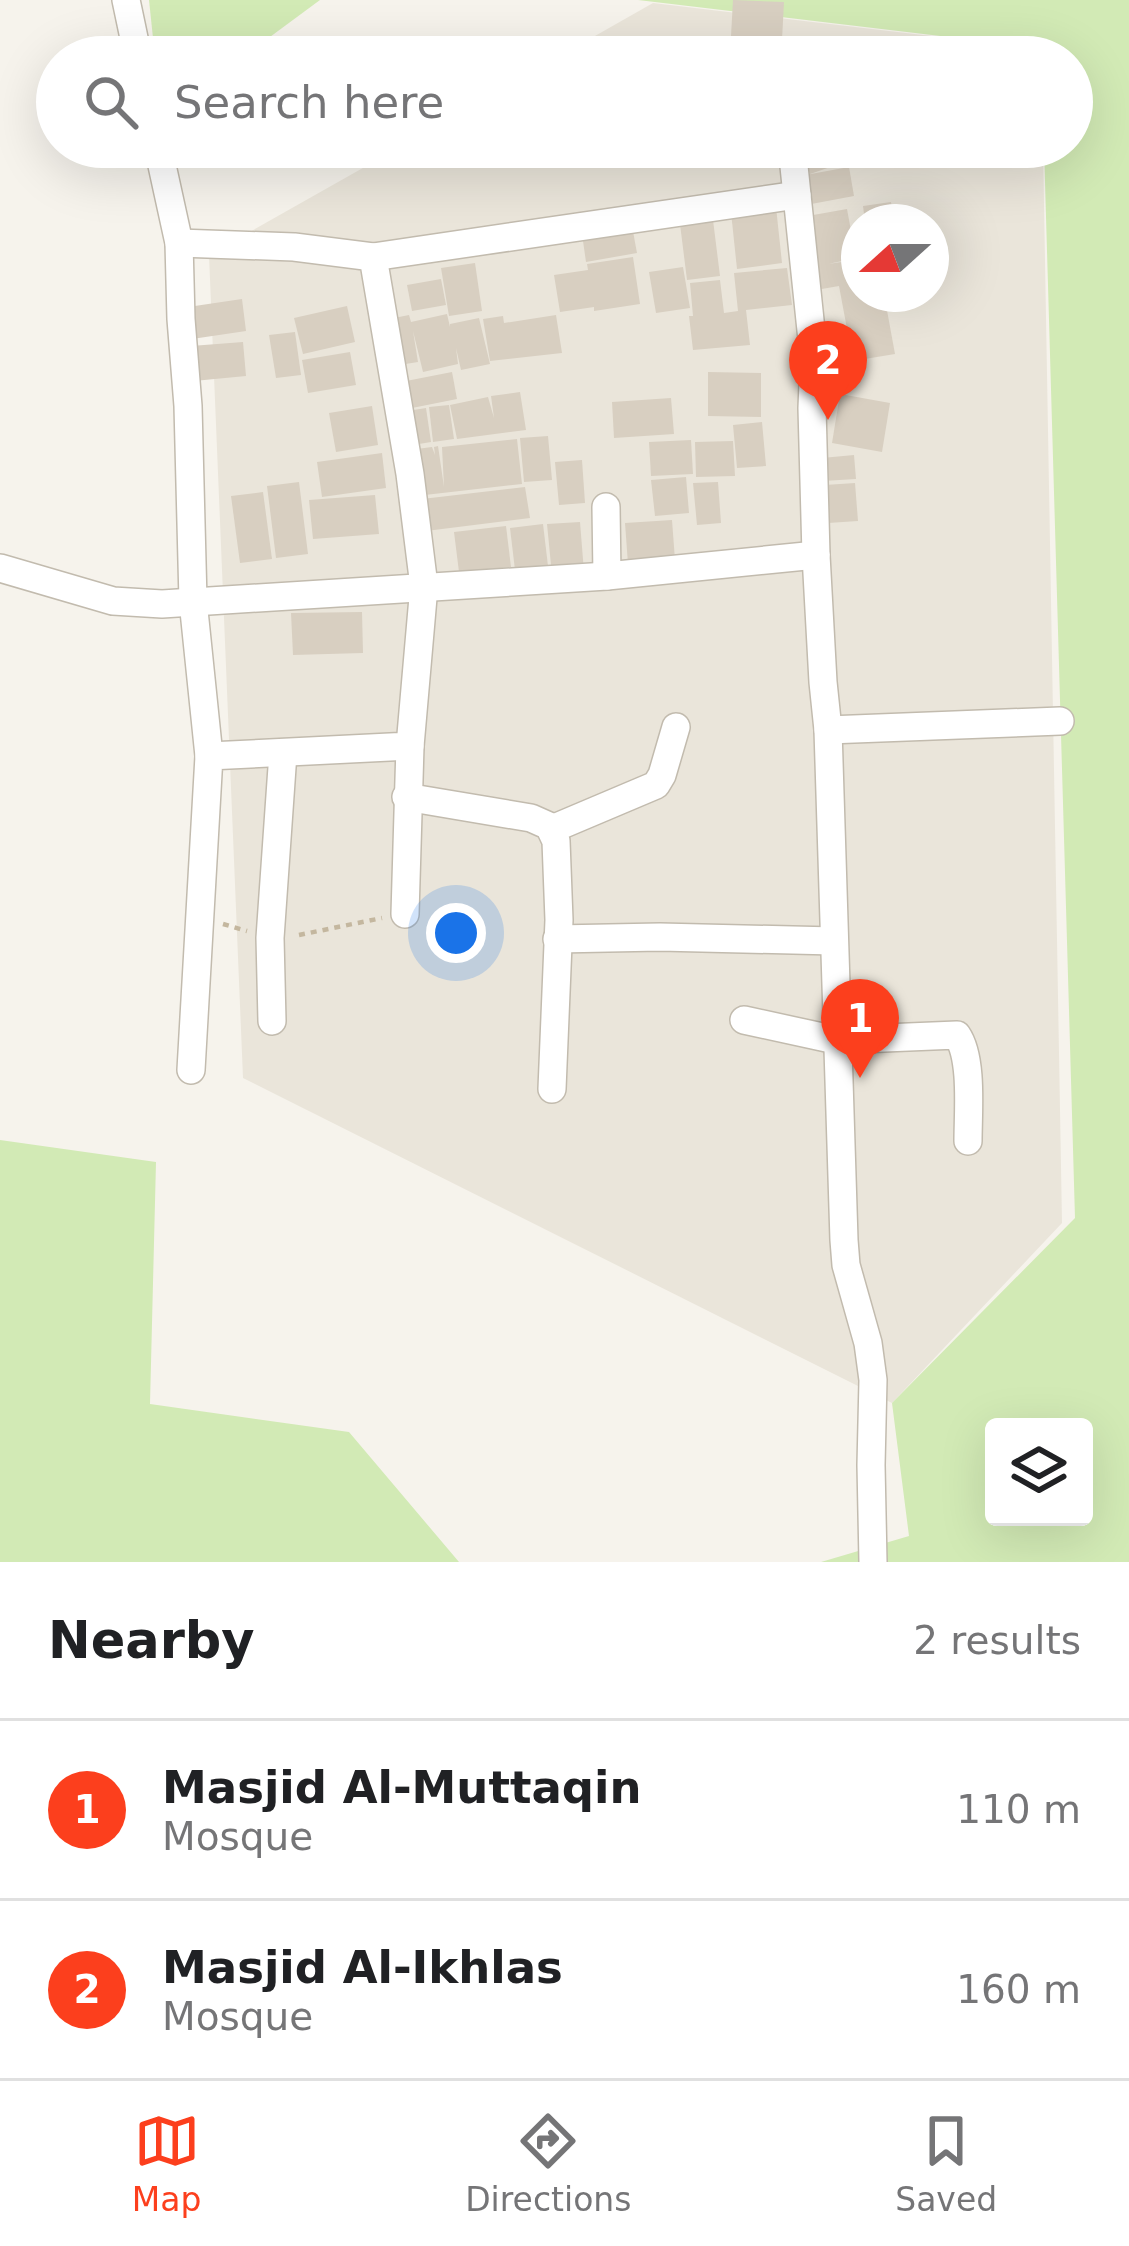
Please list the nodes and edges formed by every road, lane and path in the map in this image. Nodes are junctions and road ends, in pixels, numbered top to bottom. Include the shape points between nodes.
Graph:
1 (125, 0) edge
2 (133, 36) edge
3 (163, 168) edge
4 (794, 168) edge
5 (797, 195) junction
6 (179, 243) junction
7 (373, 257) junction
8 (606, 507) dead end
9 (816, 555) junction
10 (0, 568) edge
11 (607, 576) junction
12 (424, 586) junction
13 (193, 601) junction
14 (1060, 721) dead end
15 (676, 728) dead end
16 (828, 730) junction
17 (410, 746) junction
18 (283, 753) junction
19 (208, 756) junction
20 (406, 797) junction
21 (551, 829) junction
22 (405, 914) joint
23 (200, 917) junction
24 (270, 938) junction
25 (557, 939) junction
26 (834, 940) junction
27 (744, 1020) dead end
28 (272, 1021) dead end
29 (836, 1040) junction
30 (191, 1070) dead end
31 (552, 1089) dead end
32 (968, 1141) dead end
33 (873, 1562) edge

1 - 2 street
3 - 6 street
4 - 5 street
5 - 7 street
5 - 9 street via 814,359
6 - 7 street
6 - 13 street
7 - 12 street
8 - 11 street
9 - 11 street
9 - 16 street
10 - 13 street via 112,601
11 - 12 street
12 - 13 street
12 - 17 street
13 - 19 street
14 - 16 street
15 - 21 street via 656,785
16 - 26 street
17 - 18 street
17 - 20 street
18 - 19 street
18 - 24 street
19 - 23 street
20 - 21 street via 531,818
20 - 22 street
21 - 25 street
22 - 24 path
23 - 24 path
23 - 30 street
24 - 28 street
25 - 26 street
25 - 31 street
26 - 29 street
27 - 29 street
29 - 32 street via 959,1036
29 - 33 street via 846,1265 873,1380

